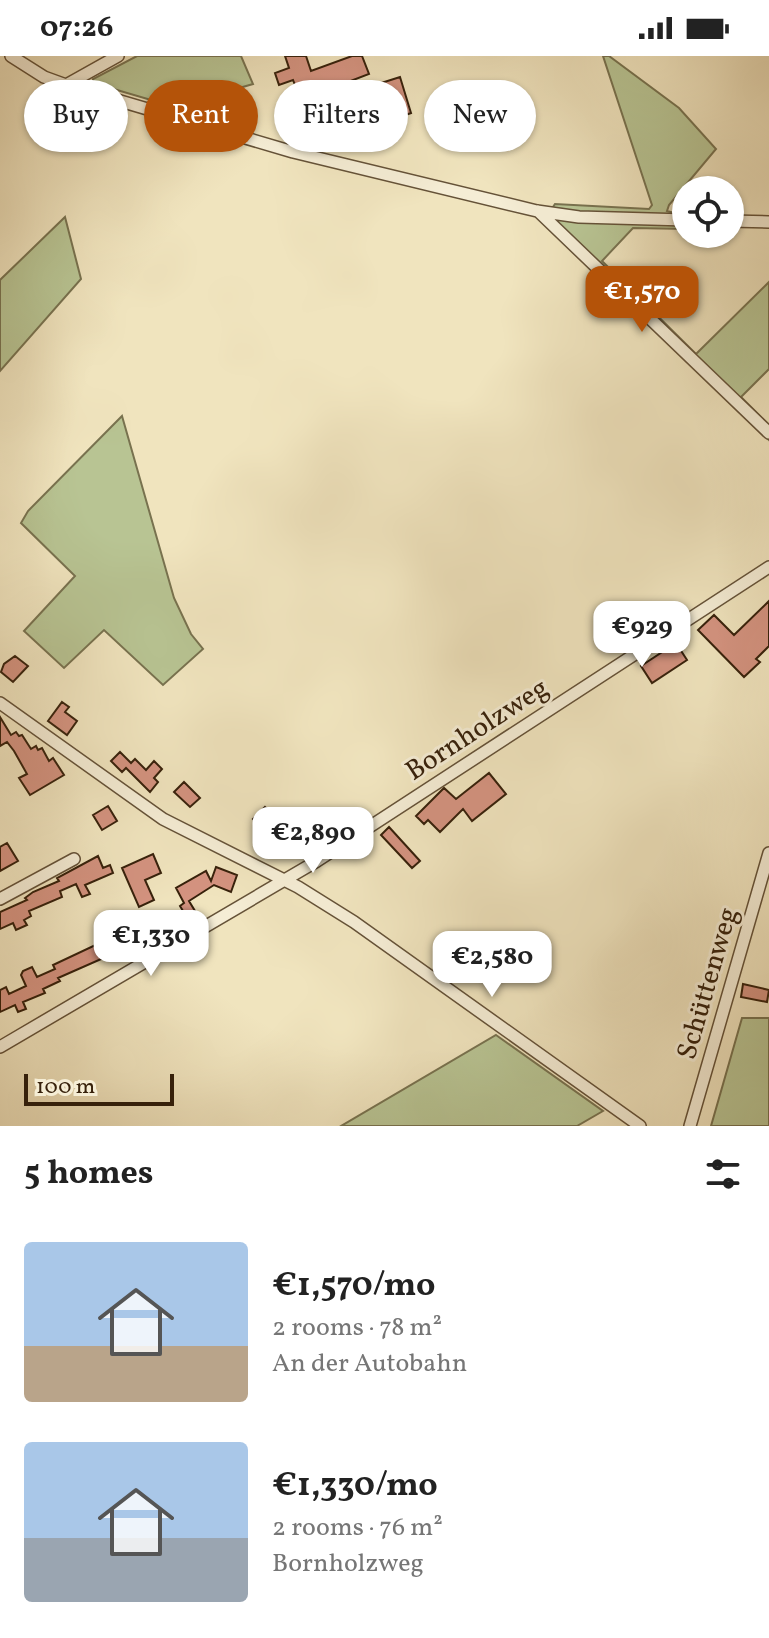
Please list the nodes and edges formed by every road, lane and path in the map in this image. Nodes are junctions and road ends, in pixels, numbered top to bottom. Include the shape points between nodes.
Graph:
1 (11, 56) edge
2 (118, 56) edge
3 (52, 80) edge
4 (75, 80) edge
5 (128, 103) edge
6 (537, 211) junction
7 (579, 217) junction
8 (672, 220) edge
9 (744, 221) edge
10 (769, 222) edge
11 (569, 239) junction
12 (769, 433) edge
13 (769, 567) edge
14 (0, 703) edge
15 (769, 853) edge
16 (74, 859) dead end
17 (285, 880) junction
18 (0, 899) edge
19 (0, 1047) edge
20 (640, 1126) edge
21 (690, 1126) edge

1 - 3 street
2 - 4 street
5 - 6 street via 293,152
6 - 7 street
6 - 11 street
7 - 8 street
7 - 11 street via 570,223
9 - 10 street
11 - 12 street
13 - 17 street, Bornholzweg
14 - 17 street via 154,813
15 - 21 street, Schüttenweg
16 - 18 street
17 - 19 street, Bornholzweg
17 - 20 street via 354,922

